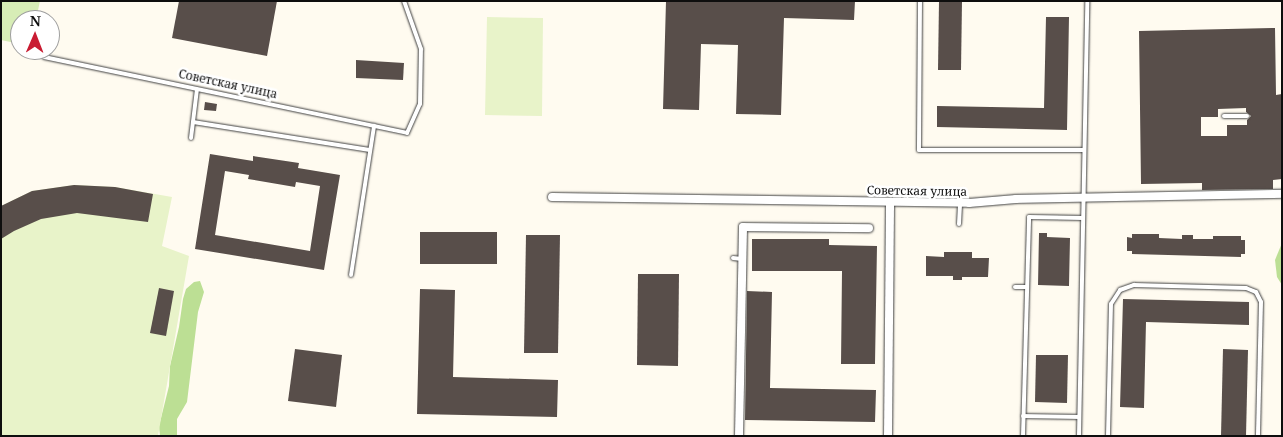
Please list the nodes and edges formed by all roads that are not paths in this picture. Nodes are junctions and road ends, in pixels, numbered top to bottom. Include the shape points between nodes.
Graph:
1 (404, 1) edge
2 (920, 1) edge
3 (1088, 1) edge
4 (58, 60) edge
5 (197, 89) junction
6 (1224, 116) dead end
7 (1246, 116) dead end
8 (193, 122) junction
9 (374, 126) junction
10 (191, 138) dead end
11 (370, 150) junction
12 (1084, 150) junction
13 (1282, 194) edge
14 (552, 197) dead end
15 (1083, 197) junction
16 (890, 202) junction
17 (960, 203) junction
18 (1083, 218) junction
19 (959, 224) dead end
20 (869, 228) dead end
21 (733, 258) dead end
22 (742, 259) junction
23 (351, 275) dead end
24 (1015, 287) dead end
25 (1027, 288) junction
26 (1023, 416) junction
27 (1079, 417) junction
28 (739, 436) edge
29 (888, 436) edge
30 (1023, 436) edge
31 (1079, 436) edge
32 (1108, 436) edge
33 (1258, 436) edge

1 - 9 lane, Советская улица via 421,49 420,104 407,133
2 - 12 lane via 918,150
3 - 12 lane
4 - 5 lane, Советская улица
5 - 8 lane
5 - 9 lane, Советская улица
6 - 7 lane
8 - 10 lane
8 - 11 lane
9 - 11 lane
11 - 23 lane
12 - 15 lane
13 - 15 street, Советская улица
14 - 16 street, Советская улица
15 - 17 street, Советская улица
15 - 18 lane
16 - 17 street, Советская улица
16 - 29 street
17 - 19 lane
18 - 25 lane via 1029,217
18 - 27 lane
20 - 22 street via 743,227
21 - 22 lane
22 - 28 street
24 - 25 lane
25 - 26 lane
26 - 27 lane
26 - 30 lane
27 - 31 lane
32 - 33 lane via 1111,304 1120,290 1134,285 1246,288 1256,292 1261,302

